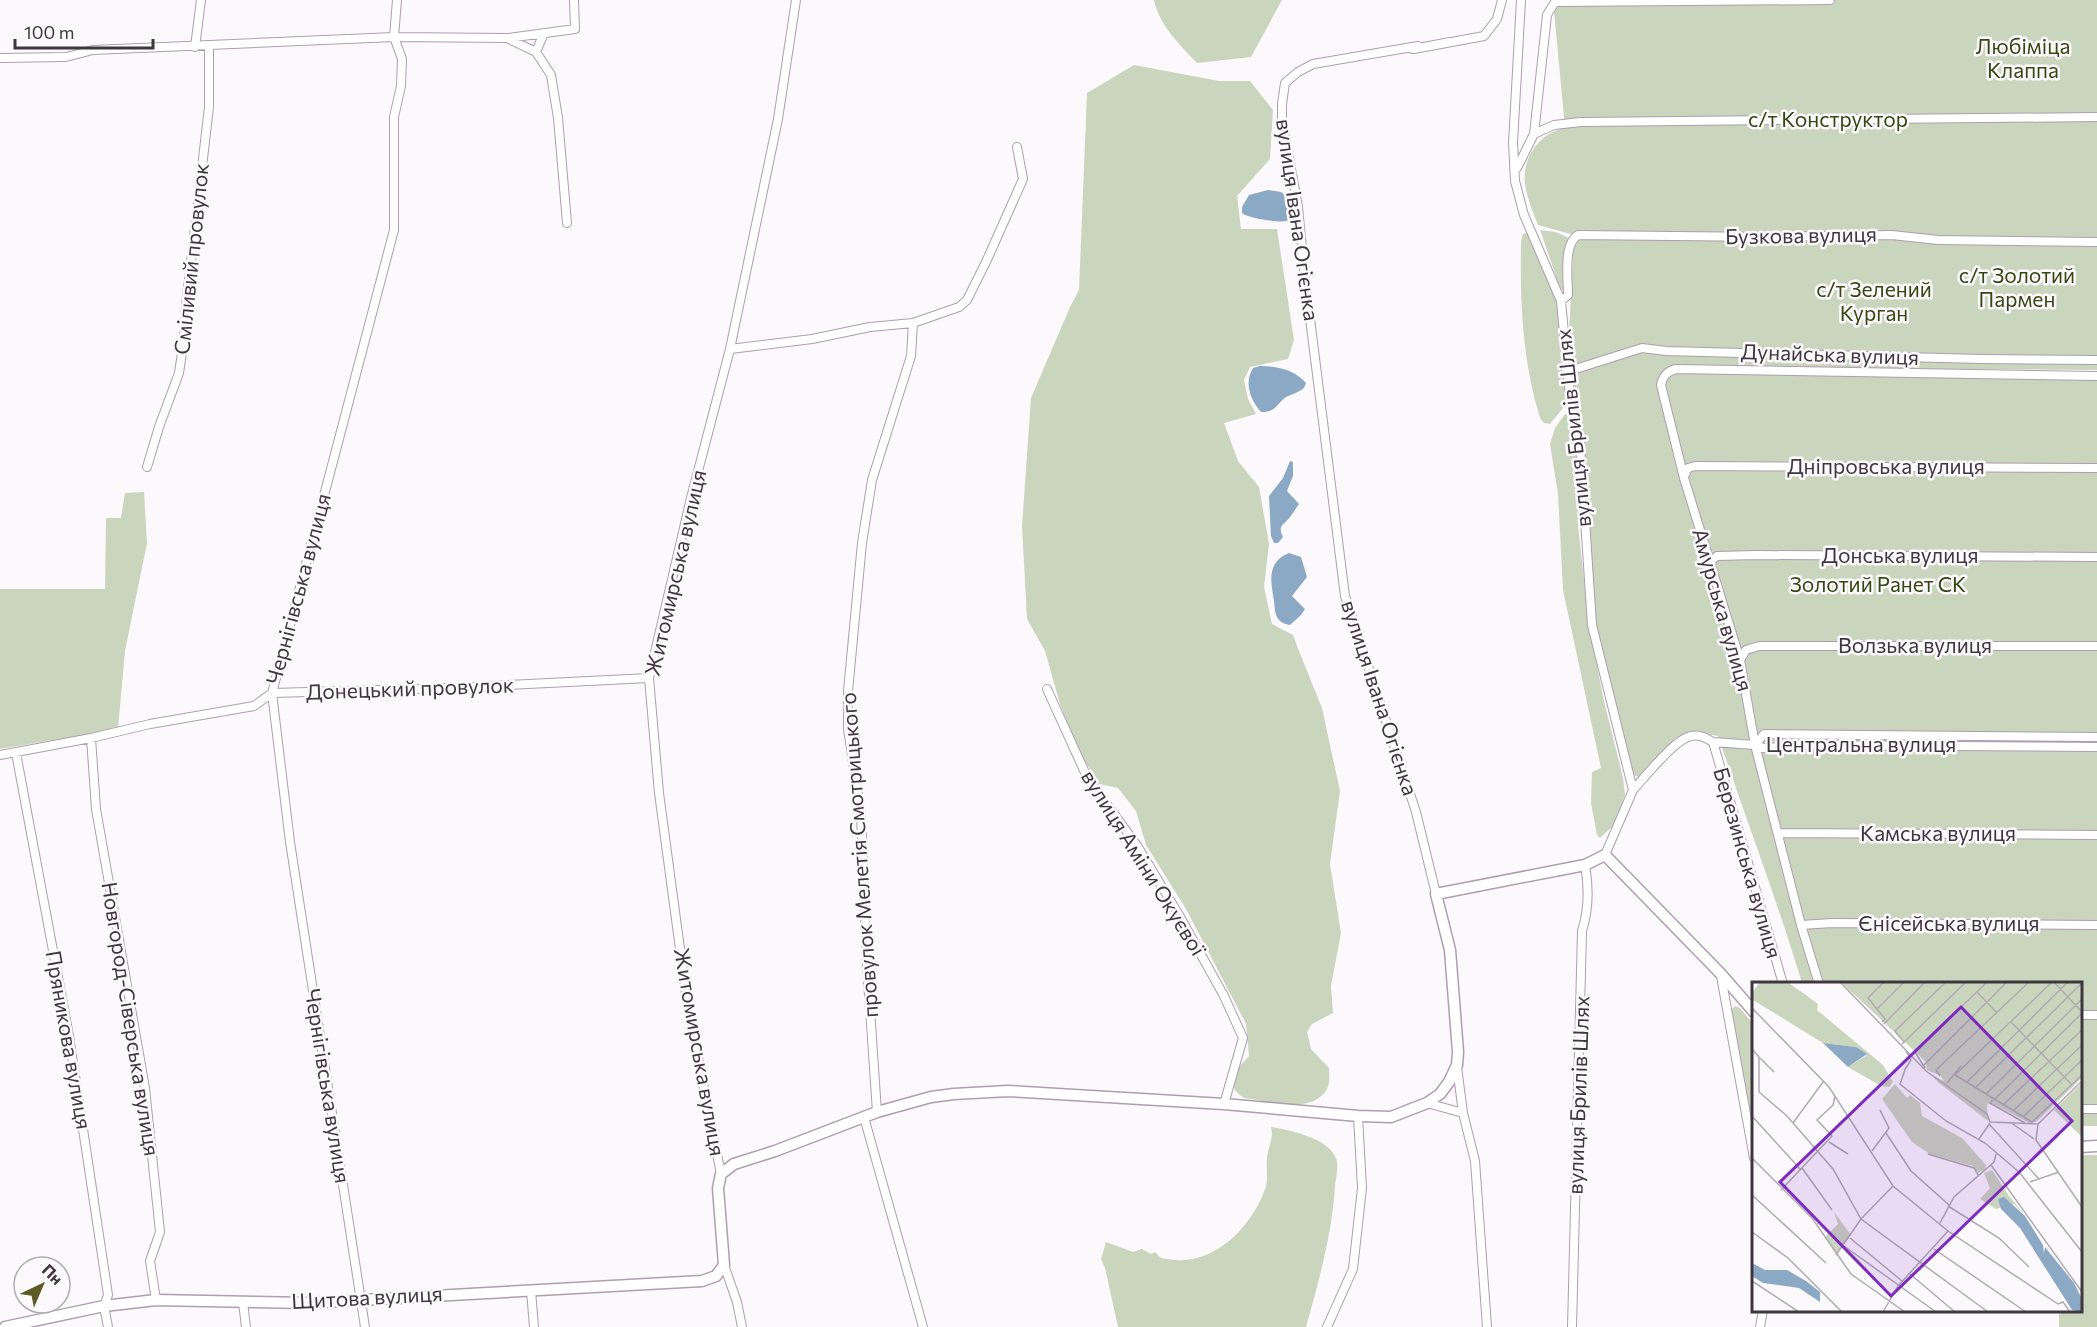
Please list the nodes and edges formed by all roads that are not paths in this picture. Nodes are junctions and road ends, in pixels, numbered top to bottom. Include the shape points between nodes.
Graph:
1 (201, 0) edge
2 (398, 0) edge
3 (574, 0) edge
4 (796, 0) edge
5 (1502, 0) edge
6 (1521, 0) edge
7 (1830, 0) edge
8 (544, 33) junction
9 (394, 37) junction
10 (508, 38) junction
11 (209, 46) junction
12 (195, 47) junction
13 (537, 52) junction
14 (0, 58) edge
15 (1300, 70) junction
16 (2097, 117) edge
17 (1534, 134) junction
18 (1017, 147) dead end
19 (1516, 169) junction
20 (567, 223) dead end
21 (2097, 242) edge
22 (1561, 301) junction
23 (913, 322) junction
24 (730, 349) junction
25 (2097, 360) edge
26 (1566, 372) junction
27 (1664, 376) joint
28 (2097, 376) edge
29 (147, 467) dead end
30 (2097, 468) edge
31 (1683, 478) junction
32 (2097, 557) edge
33 (1711, 567) junction
34 (2097, 646) edge
35 (1740, 660) junction
36 (649, 678) junction
37 (1047, 688) dead end
38 (272, 693) junction
39 (2097, 737) edge
40 (91, 738) junction
41 (1713, 742) junction
42 (1755, 745) junction
43 (2097, 747) edge
44 (16, 753) junction
45 (0, 755) edge
46 (1633, 790) junction
47 (1779, 833) junction
48 (2097, 835) edge
49 (1605, 855) junction
50 (1585, 865) junction
51 (1436, 894) junction
52 (1801, 925) junction
53 (2097, 926) edge
54 (1721, 974) junction
55 (1782, 982) edge
56 (1818, 982) edge
57 (1752, 1010) edge
58 (1457, 1065) junction
59 (1427, 1103) junction
60 (1224, 1104) junction
61 (877, 1112) junction
62 (1463, 1113) junction
63 (1358, 1116) junction
64 (864, 1117) junction
65 (2097, 1146) edge
66 (1752, 1147) edge
67 (2082, 1147) edge
68 (721, 1174) junction
69 (724, 1265) junction
70 (531, 1290) junction
71 (359, 1299) junction
72 (156, 1300) junction
73 (243, 1302) junction
74 (104, 1306) junction
75 (1763, 1312) edge
76 (5, 1327) edge
77 (108, 1327) edge
78 (246, 1327) edge
79 (364, 1327) edge
80 (534, 1327) edge
81 (742, 1327) edge
82 (923, 1327) edge
83 (1327, 1327) edge
84 (1487, 1327) edge
85 (1572, 1327) edge
86 (1760, 1327) edge

1 - 12 street
2 - 9 street, Чернігівська вулиця
3 - 8 street via 575,29
4 - 24 street, Житомирська вулиця via 778,119
5 - 15 street via 1497,19 1489,32 1478,39
6 - 19 street, вулиця Брилів Шлях via 1513,143
7 - 17 street via 1555,2 1547,15
8 - 10 street
8 - 13 street
9 - 10 street
9 - 11 street
9 - 38 street, Чернігівська вулиця via 402,59 394,117 394,230
10 - 13 street
11 - 12 street
11 - 29 street, Сміливий провулок via 209,107 181,362
12 - 14 street
13 - 20 street via 552,75
15 - 15 street via 1372,55 1418,46 1313,64
15 - 15 street via 1426,46 1450,42 1435,44
15 - 51 street, вулиця Івана Огієнка via 1285,83 1282,119 1298,207 1345,596 1416,812
16 - 17 street via 1581,122 1554,125
17 - 19 street
18 - 23 street via 1023,179 967,300 959,307
19 - 22 street, вулиця Брилів Шлях via 1515,181 1524,215
21 - 22 street, Бузкова вулиця via 1938,240 1892,234 1578,235 1570,242 1568,295
22 - 26 street, вулиця Брилів Шлях
23 - 24 street
23 - 61 street, провулок Мелетія Смотрицького via 911,356 872,480 848,691 848,729 861,814
24 - 36 street, Житомирська вулиця
25 - 26 street, Дунайська вулиця via 1642,348
26 - 46 street, вулиця Брилів Шлях via 1580,445 1592,626
27 - 28 street, Дунайська вулиця via 1676,369
27 - 31 street, Амурська вулиця via 1661,385
30 - 31 street, Дніпровська вулиця via 1695,466 1688,468
31 - 33 street, Амурська вулиця
32 - 33 street, Донська вулиця via 1717,556
33 - 35 street, Амурська вулиця
34 - 35 street, Волзька вулиця via 1759,646 1746,650
35 - 42 street, Амурська вулиця
36 - 38 street, Донецький провулок
36 - 68 street, Житомирська вулиця via 659,793 688,1008
37 - 60 street, вулиця Аміни Окуєвої via 1087,777 1138,847 1179,915 1243,1038
38 - 40 street, Донецький провулок via 254,706
38 - 71 street, Чернігівська вулиця via 290,842
39 - 42 street, Центральна вулиця via 1764,734
40 - 44 street, Донецький провулок
40 - 72 street, Новгород-Сіверська вулиця via 96,809 145,1088 160,1232 150,1261
41 - 42 street, Березинська вулиця
41 - 46 street, Березинська вулиця via 1699,736 1686,738
41 - 55 street, Березинська вулиця
42 - 43 street, Центральна вулиця via 1767,749 1786,745
42 - 47 street, Амурська вулиця
44 - 45 street, Донецький провулок
44 - 74 street, Пряникова вулиця via 72,1059 108,1295
46 - 49 street
47 - 48 street, Камська вулиця
47 - 52 street, Амурська вулиця
49 - 50 street
49 - 54 street
50 - 51 street
50 - 85 street, вулиця Брилів Шлях via 1588,882 1587,916 1582,931
51 - 58 street, вулиця Івана Огієнка via 1450,950
52 - 53 street, Єнісейська вулиця
52 - 56 street, Амурська вулиця
54 - 57 street
54 - 66 street
58 - 59 street via 1440,1094
58 - 62 street, вулиця Івана Огієнка
59 - 62 street
59 - 63 street via 1391,1117
60 - 61 street via 1008,1091 931,1097
60 - 63 street
61 - 64 street
62 - 84 street, вулиця Івана Огієнка via 1475,1161
63 - 83 street via 1362,1188 1353,1269
64 - 68 street via 734,1164
64 - 82 street
65 - 67 street
68 - 69 street, Житомирська вулиця via 718,1188
69 - 70 street, Щитова вулиця via 716,1276 702,1281
69 - 81 street, Житомирська вулиця
70 - 71 street, Щитова вулиця
70 - 80 street
71 - 73 street, Щитова вулиця
71 - 79 street, Чернігівська вулиця
72 - 73 street, Щитова вулиця
72 - 74 street, Щитова вулиця
73 - 78 street
74 - 76 street, Щитова вулиця
74 - 77 street, Пряникова вулиця
75 - 86 street

